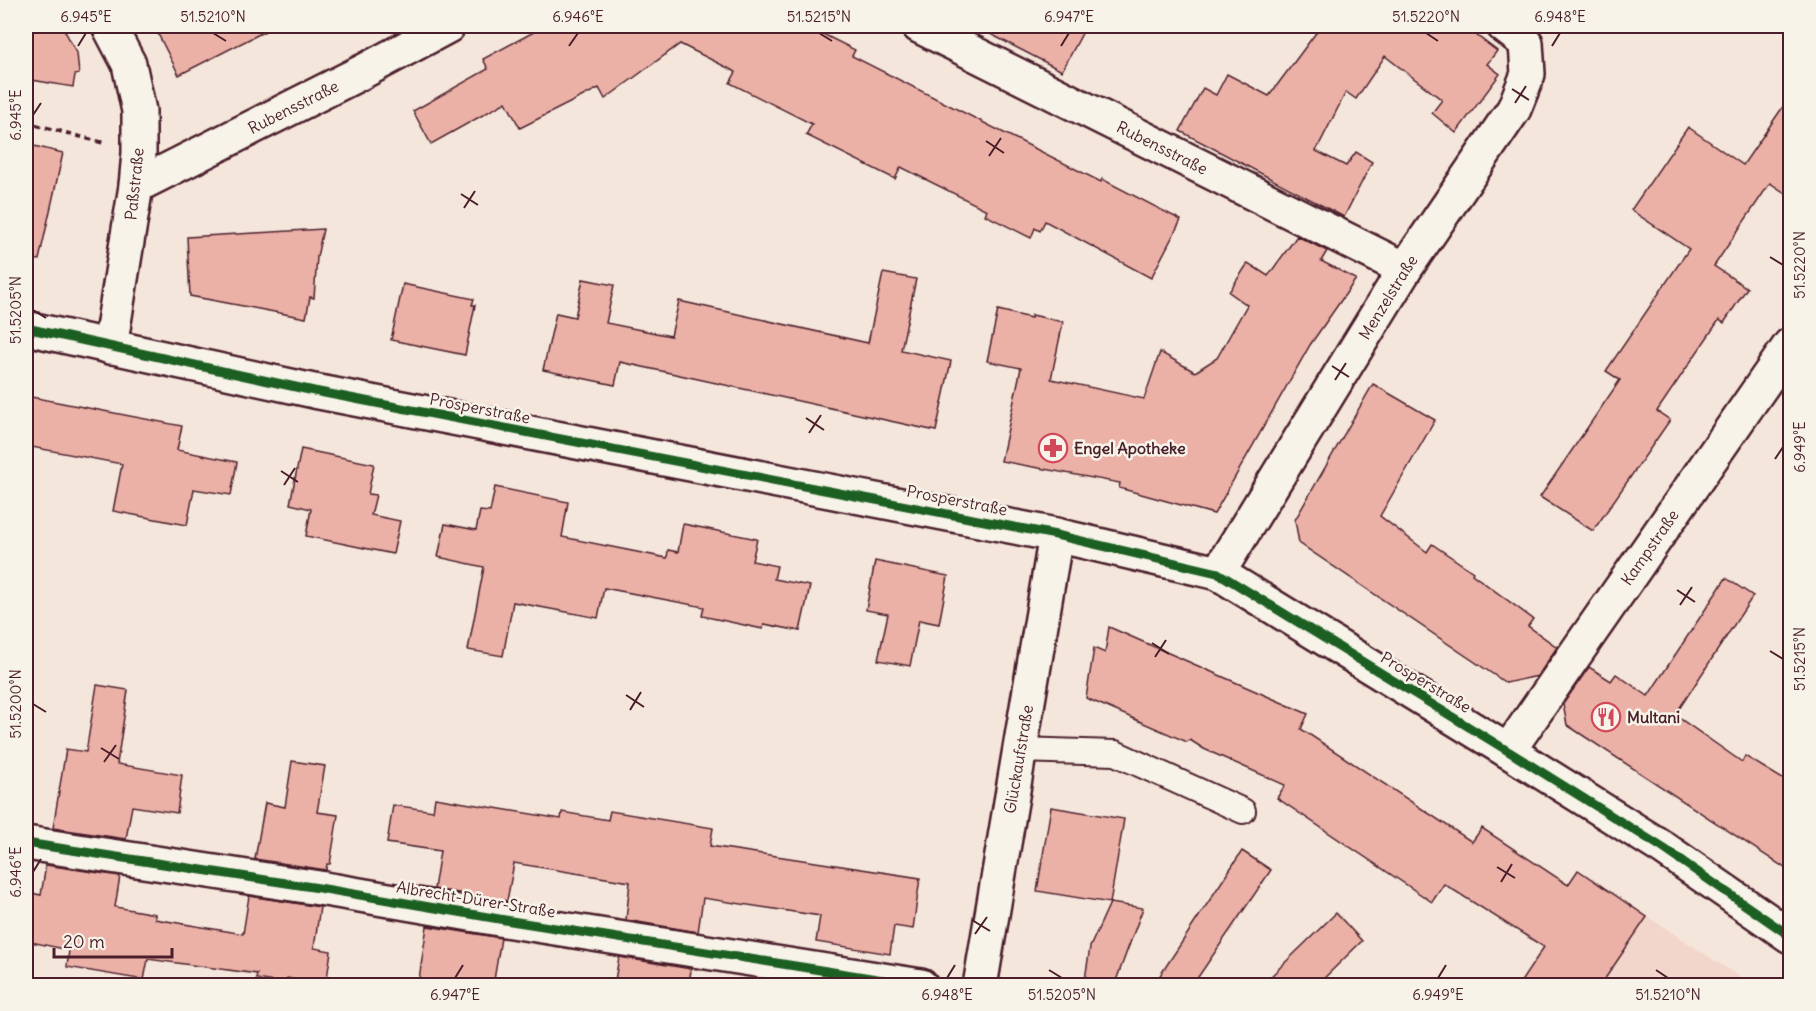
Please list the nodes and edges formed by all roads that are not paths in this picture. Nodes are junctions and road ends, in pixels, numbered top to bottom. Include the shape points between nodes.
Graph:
1 (109, 26) edge
2 (448, 26) edge
3 (919, 26) edge
4 (1504, 26) edge
5 (136, 186) junction
6 (1405, 268) junction
7 (26, 328) edge
8 (1791, 345) edge
9 (110, 346) junction
10 (1056, 535) junction
11 (1218, 573) junction
12 (1020, 750) junction
13 (1508, 751) junction
14 (1243, 811) dead end
15 (26, 843) edge
16 (1791, 936) edge
17 (921, 986) edge
18 (980, 986) edge

1 - 5 street, Paßstraße via 129,64 139,111
2 - 5 street, Rubensstraße
3 - 6 street, Rubensstraße
4 - 6 street, Menzelstraße via 1526,43 1528,74 1514,108
5 - 9 street, Paßstraße
6 - 11 street, Menzelstraße
7 - 9 street, Prosperstraße
8 - 13 street, Kampstraße
9 - 10 street, Prosperstraße via 326,393
10 - 11 street, Prosperstraße
10 - 12 street, Glückaufstraße
11 - 13 street, Prosperstraße
12 - 14 lane via 1115,753
12 - 18 street, Glückaufstraße
13 - 16 street, Prosperstraße via 1663,848
15 - 17 street, Albrecht-Dürer-Straße

